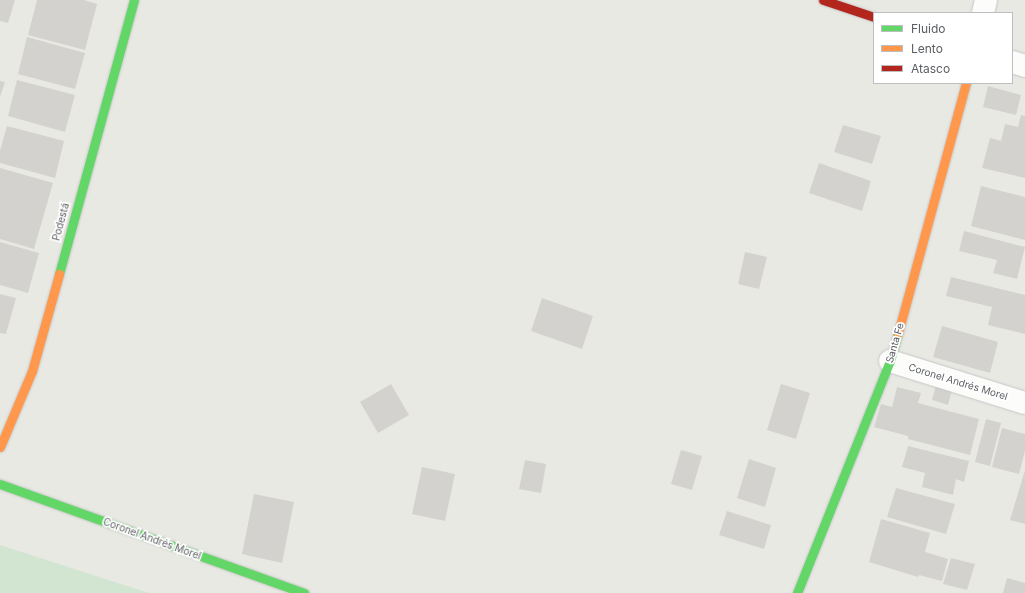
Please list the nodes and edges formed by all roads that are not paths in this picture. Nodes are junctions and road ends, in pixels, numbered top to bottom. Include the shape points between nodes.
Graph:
1 (134, 0) edge
2 (823, 0) edge
3 (986, 0) edge
4 (983, 12) edge
5 (873, 17) edge
6 (1013, 62) edge
7 (1025, 66) edge
8 (966, 84) edge
9 (890, 361) junction
10 (1025, 403) edge
11 (0, 447) edge
12 (0, 484) edge
13 (304, 593) edge
14 (796, 593) edge

1 - 11 street, Podestá via 32,371
2 - 5 street
3 - 4 street
6 - 7 street
8 - 9 street, Santa Fe
9 - 10 street, Coronel Andrés Morel
9 - 14 street, Santa Fe
12 - 13 street, Coronel Andrés Morel

